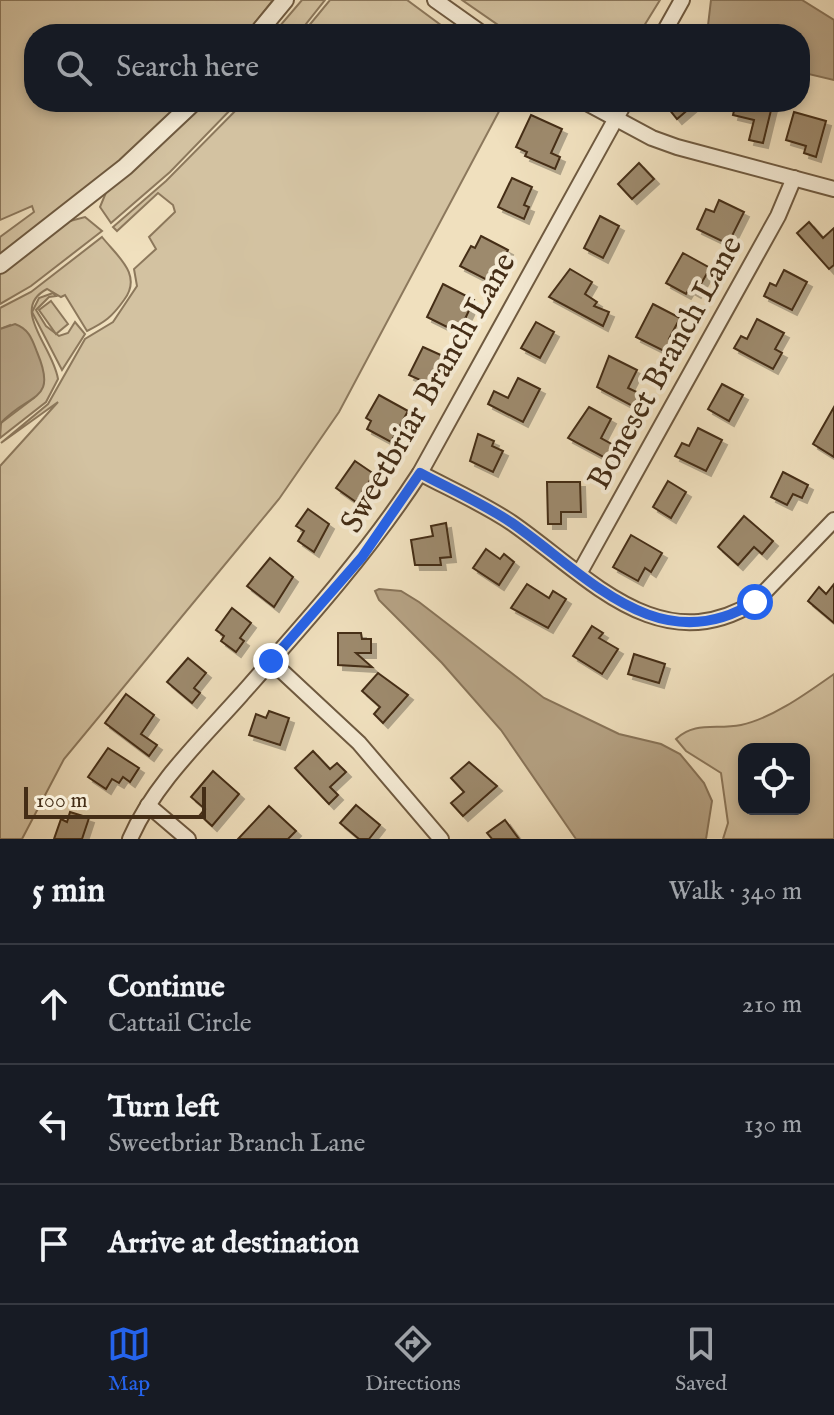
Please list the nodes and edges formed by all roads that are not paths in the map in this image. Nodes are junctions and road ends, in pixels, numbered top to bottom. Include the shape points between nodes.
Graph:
1 (285, 0) edge
2 (435, 0) edge
3 (682, 0) edge
4 (265, 24) edge
5 (469, 24) edge
6 (669, 24) edge
7 (183, 112) edge
8 (603, 112) edge
9 (619, 112) edge
10 (615, 119) junction
11 (794, 178) junction
12 (834, 189) edge
13 (0, 265) edge
14 (420, 473) junction
15 (834, 520) edge
16 (580, 572) junction
17 (271, 661) junction
18 (148, 805) junction
19 (130, 839) edge
20 (188, 839) edge
21 (441, 839) edge

1 - 4 street
2 - 5 street
3 - 6 street
7 - 13 street via 125,167
8 - 10 street
9 - 10 street, Sweetbriar Branch Lane
10 - 11 street via 677,147
10 - 14 street, Sweetbriar Branch Lane
11 - 12 street
11 - 16 street, Boneset Branch Lane via 778,216
14 - 16 street via 509,521
14 - 17 street, Sweetbriar Branch Lane via 362,557
15 - 16 street via 755,602 708,622 649,618
17 - 18 street, Sweetbriar Branch Lane
17 - 21 street via 359,743
18 - 19 street, Sweetbriar Branch Lane
18 - 20 street

